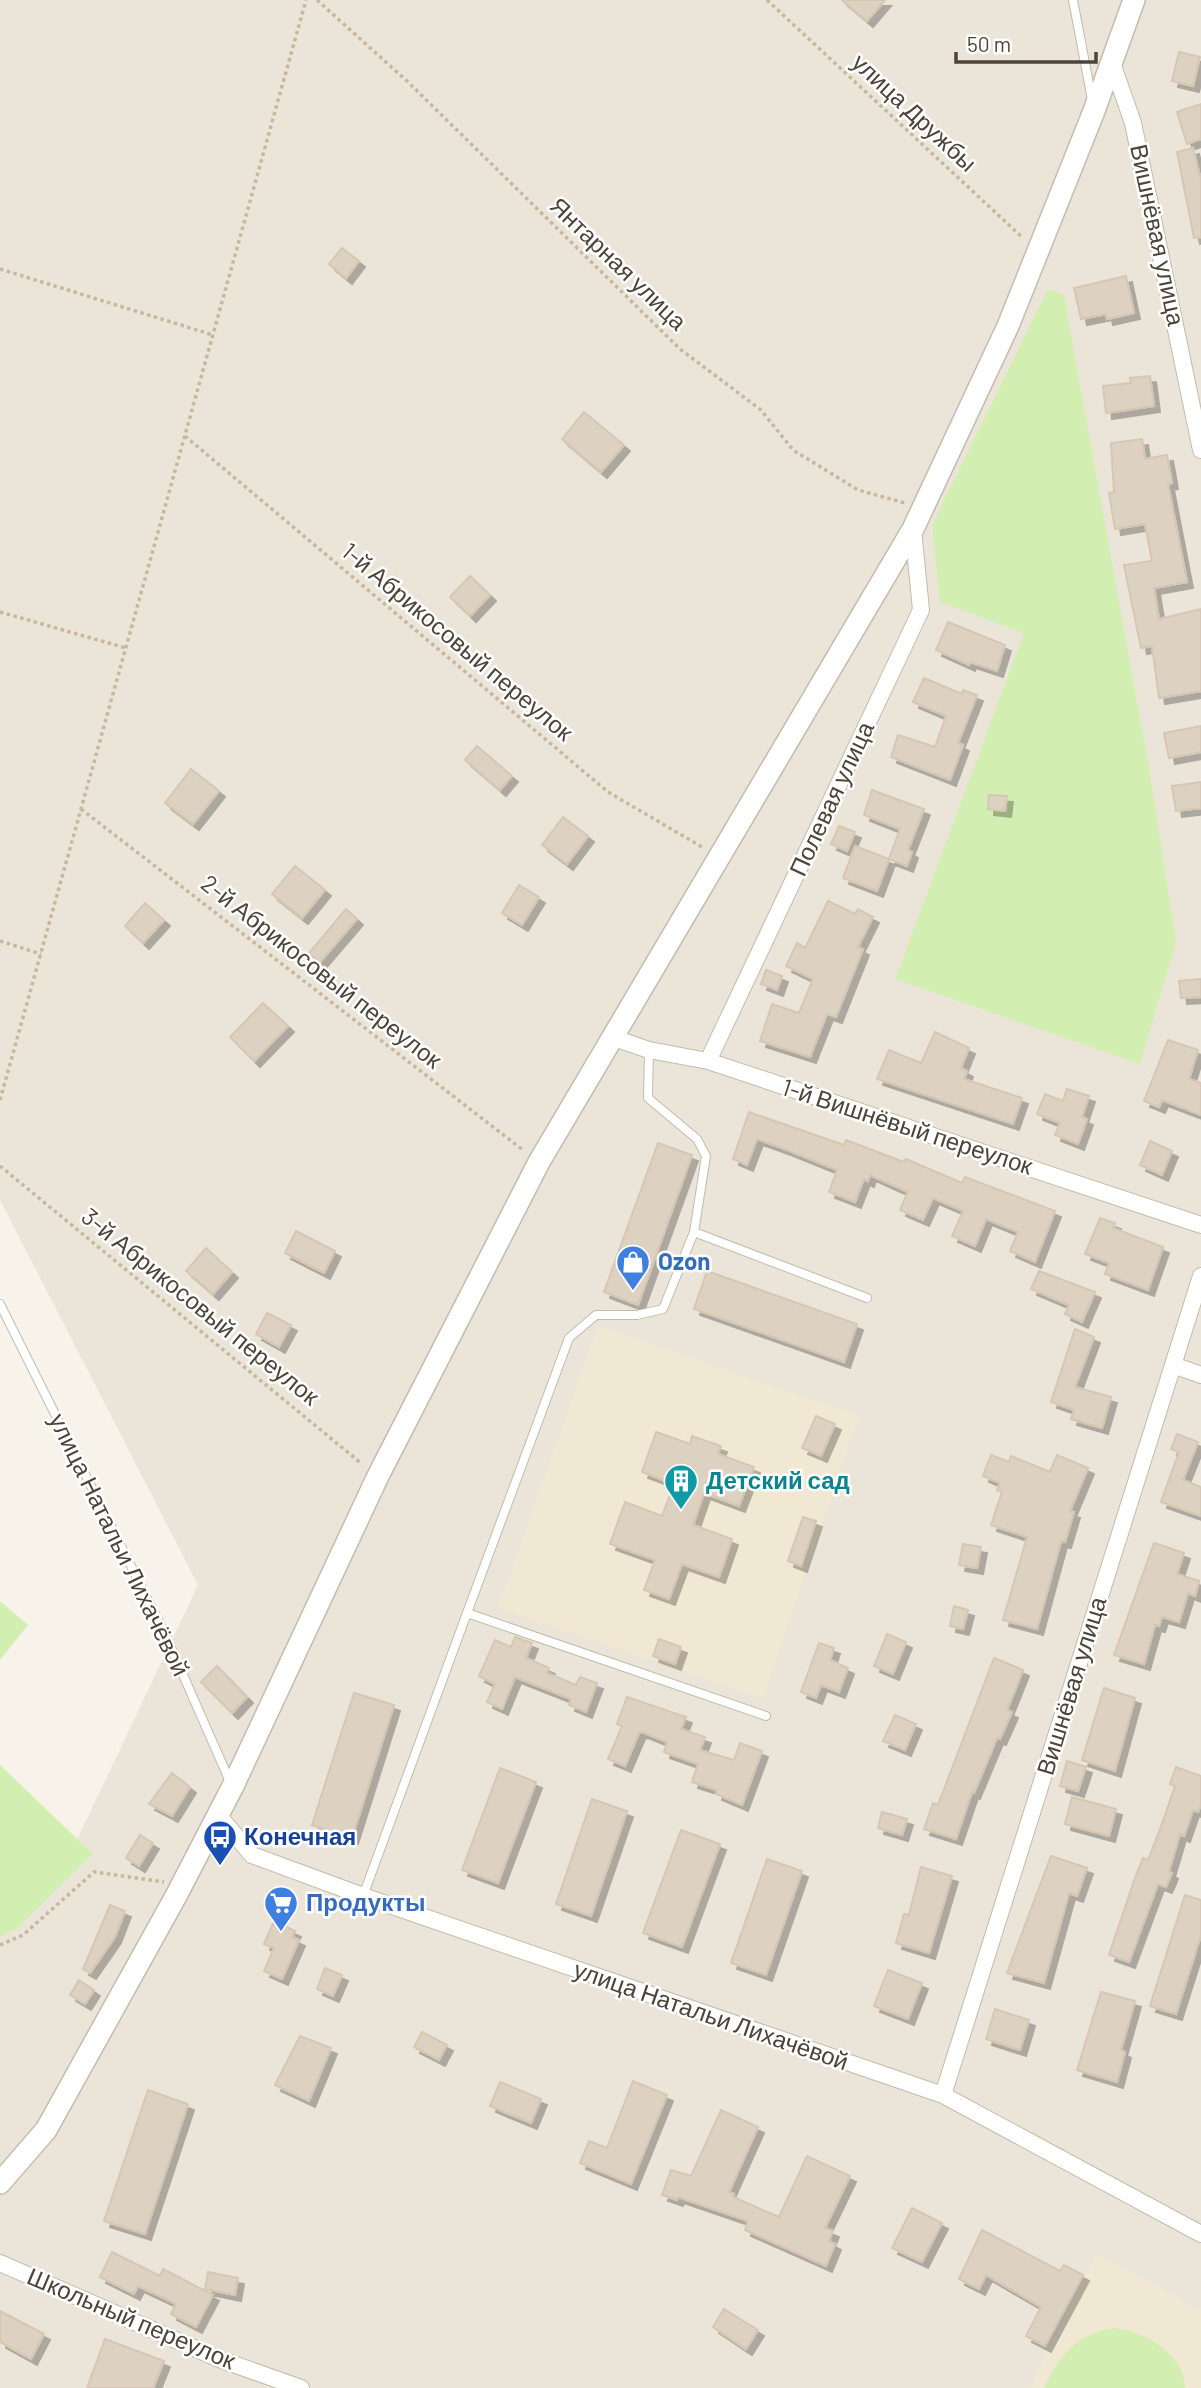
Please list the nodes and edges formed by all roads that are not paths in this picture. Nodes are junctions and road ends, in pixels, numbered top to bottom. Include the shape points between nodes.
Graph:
1 (1073, 0) edge
2 (1134, 0) edge
3 (1112, 63) junction
4 (1094, 111) junction
5 (1201, 450) edge
6 (913, 529) junction
7 (611, 1037) junction
8 (649, 1050) junction
9 (708, 1061) junction
10 (1201, 1225) edge
11 (694, 1232) junction
12 (1201, 1276) edge
13 (867, 1297) dead end
14 (1, 1309) edge
15 (1173, 1364) junction
16 (1201, 1374) edge
17 (467, 1613) junction
18 (766, 1716) dead end
19 (232, 1788) junction
20 (218, 1815) junction
21 (363, 1896) junction
22 (943, 2095) junction
23 (0, 2183) edge
24 (1201, 2234) edge
25 (0, 2263) edge
26 (301, 2388) edge

1 - 4 lane
2 - 3 street
3 - 4 street
3 - 5 street, Вишнёвая улица via 1133,123
4 - 6 street via 1008,326
6 - 7 street
6 - 9 street, Полевая улица via 921,610
7 - 8 street, 1-й Вишнёвый переулок
7 - 19 street via 539,1162 377,1476
8 - 9 street, 1-й Вишнёвый переулок
8 - 11 lane via 648,1098 697,1139 706,1156
9 - 10 street, 1-й Вишнёвый переулок
11 - 13 lane
11 - 17 lane via 663,1309 637,1315 596,1315 569,1338
12 - 15 street, Вишнёвая улица
14 - 19 lane, улица Натальи Лихачёвой via 166,1636
15 - 16 street
15 - 22 street, Вишнёвая улица
17 - 18 lane
17 - 21 lane
19 - 20 street
20 - 21 street, улица Натальи Лихачёвой via 252,1855
20 - 23 street via 46,2130
21 - 22 street, улица Натальи Лихачёвой
22 - 24 street, улица Натальи Лихачёвой
25 - 26 street, Школьный переулок via 219,2359

